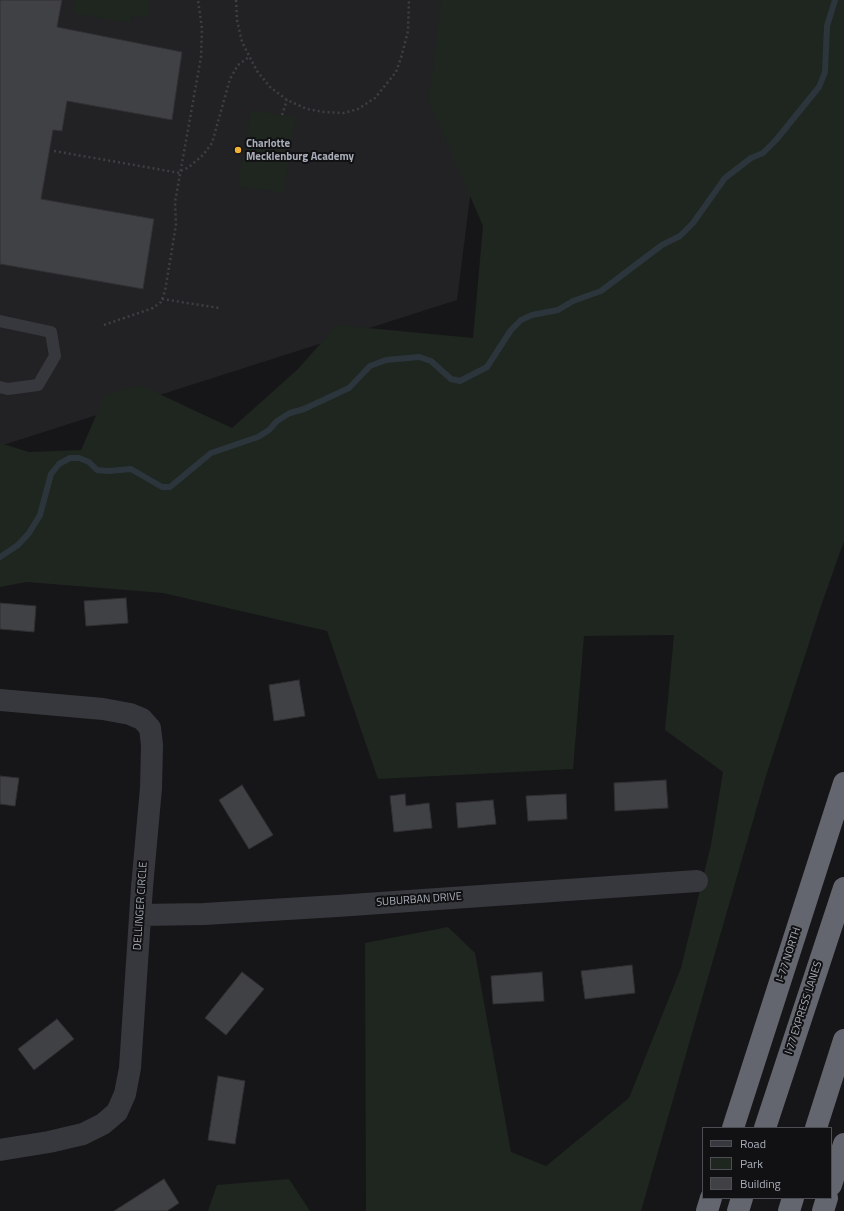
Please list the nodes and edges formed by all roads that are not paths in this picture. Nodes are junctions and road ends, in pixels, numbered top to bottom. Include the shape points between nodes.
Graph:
1 (0, 321) edge
2 (0, 387) edge
3 (0, 700) edge
4 (844, 783) edge
5 (697, 881) dead end
6 (844, 888) edge
7 (140, 914) junction
8 (844, 1040) edge
9 (733, 1127) edge
10 (765, 1127) edge
11 (816, 1127) edge
12 (844, 1145) edge
13 (844, 1148) edge
14 (0, 1150) edge
15 (832, 1182) edge
16 (711, 1199) edge
17 (742, 1199) edge
18 (793, 1199) edge
19 (827, 1199) edge
20 (707, 1211) edge
21 (738, 1211) edge
22 (789, 1211) edge
23 (823, 1211) edge

1 - 2 lane via 51,332 54,356 38,385
3 - 7 street, DELLINGER CIRCLE via 103,709 130,714 142,719 150,728 151,788
4 - 9 highway, I-77 NORTH
5 - 7 street, SUBURBAN DRIVE via 204,914
6 - 10 highway, I 77 EXPRESS LANES
7 - 14 street, DELLINGER CIRCLE via 130,1068 125,1094 117,1112 103,1124 83,1134
8 - 11 highway
12 - 13 highway
12 - 15 highway
16 - 20 highway
17 - 21 highway
18 - 22 highway
19 - 23 highway

